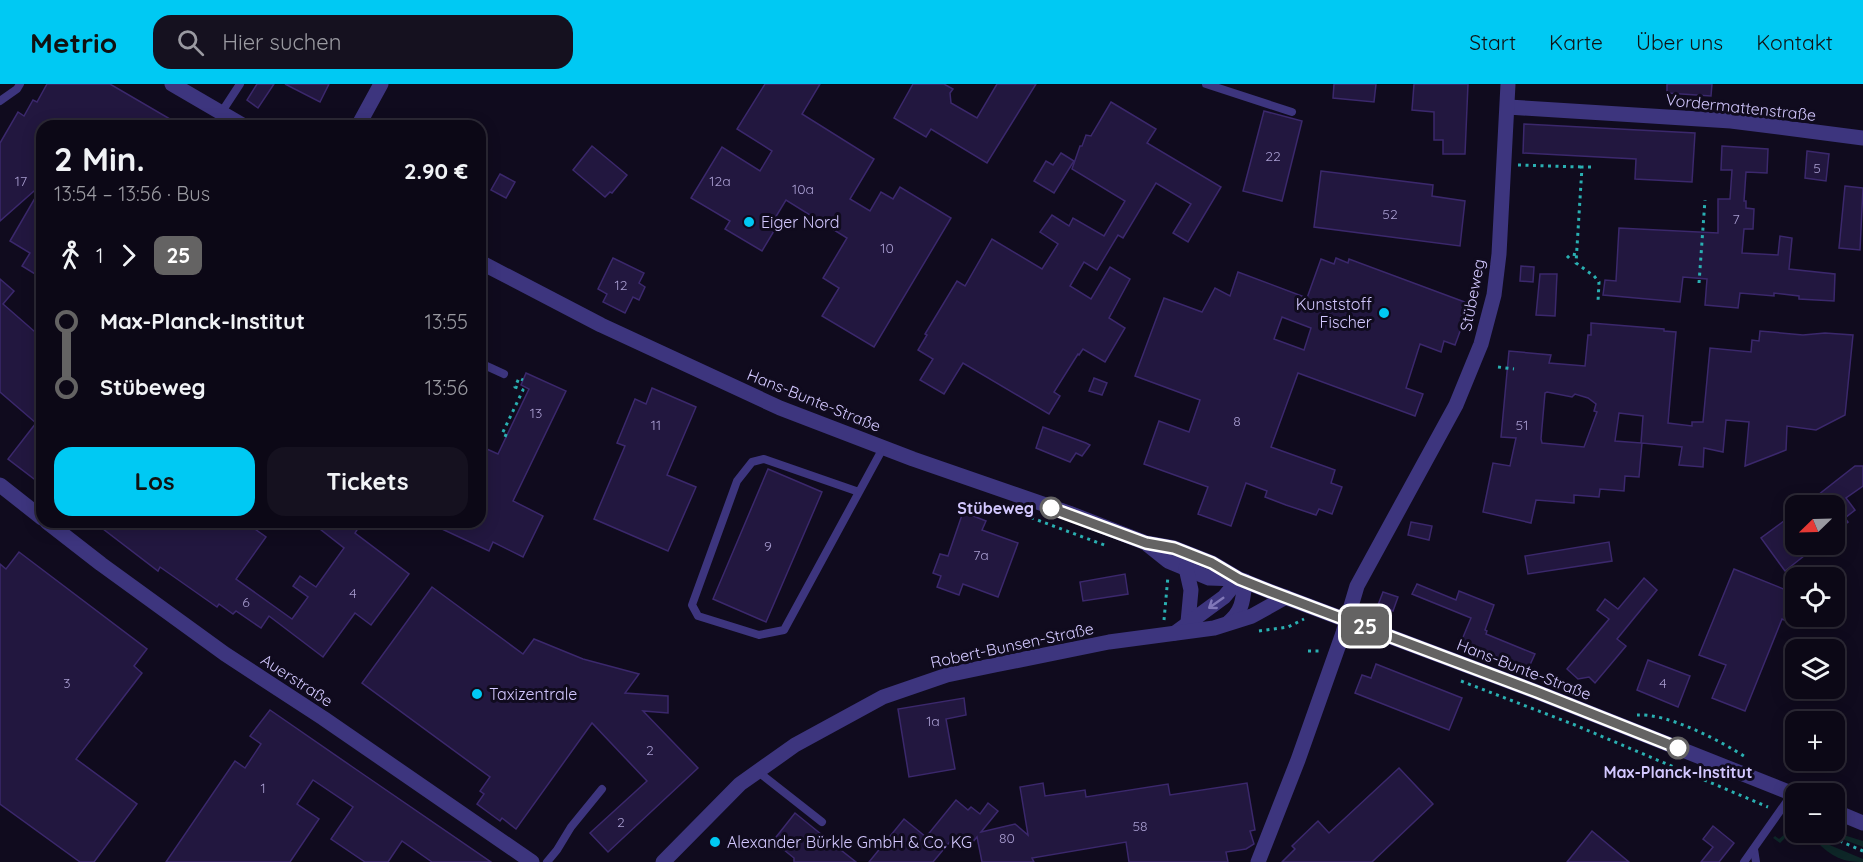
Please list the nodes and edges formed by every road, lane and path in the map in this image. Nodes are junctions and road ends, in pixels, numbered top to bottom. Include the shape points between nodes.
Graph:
1 (20, 84) edge
2 (172, 84) edge
3 (240, 84) edge
4 (381, 84) edge
5 (1206, 84) edge
6 (1508, 84) edge
7 (0, 101) edge
8 (1508, 107) junction
9 (1292, 112) dead end
10 (221, 113) junction
11 (233, 120) edge
12 (361, 120) edge
13 (1863, 138) edge
14 (1504, 164) junction
15 (1582, 167) junction
16 (1592, 167) dead end
17 (1705, 200) dead end
18 (1577, 255) junction
19 (1568, 258) dead end
20 (486, 265) edge
21 (1699, 283) dead end
22 (1598, 302) dead end
23 (486, 366) edge
24 (1498, 367) dead end
25 (1514, 369) dead end
26 (504, 374) dead end
27 (523, 380) dead end
28 (507, 436) dead end
29 (883, 448) junction
30 (0, 485) edge
31 (859, 492) junction
32 (36, 513) edge
33 (55, 528) edge
34 (1146, 543) junction
35 (1168, 561) junction
36 (1186, 568) junction
37 (1242, 580) junction
38 (1286, 597) junction
39 (1347, 619) junction
40 (1188, 622) junction
41 (1228, 623) junction
42 (1169, 634) junction
43 (1318, 650) dead end
44 (1308, 651) dead end
45 (758, 771) junction
46 (1785, 787) edge
47 (602, 789) dead end
48 (1785, 804) edge
49 (1845, 816) edge
50 (822, 822) dead end
51 (1863, 823) edge
52 (1844, 843) edge
53 (1754, 849) junction
54 (1863, 851) edge
55 (532, 862) edge
56 (547, 862) edge
57 (663, 862) edge
58 (1258, 862) edge
59 (1743, 862) edge
60 (1756, 862) edge

1 - 7 lane
2 - 10 street
3 - 10 lane
4 - 12 street
5 - 9 lane
6 - 8 street, Stübeweg
8 - 13 street, Vordermattenstraße via 1731,121
8 - 14 street, Stübeweg
10 - 11 street
14 - 15 path
14 - 39 street, Stübeweg via 1494,295 1481,344 1456,405 1366,567
15 - 16 path
15 - 18 path
17 - 21 path
18 - 19 path
18 - 22 path via 1576,263 1599,282
20 - 29 street, Hans-Bunte-Straße via 730,386
23 - 26 lane
24 - 25 path
27 - 28 path via 519,378 515,387 523,390 502,434
29 - 31 lane
29 - 34 street, Hans-Bunte-Straße
30 - 32 street
31 - 31 lane via 764,459 752,462 737,481 692,605 698,616 759,635 784,630
33 - 55 street, Auerstraße via 225,654
34 - 35 street, Hans-Bunte-Straße
34 - 37 street, Hans-Bunte-Straße via 1174,548
35 - 36 street, Hans-Bunte-Straße
35 - 42 path
36 - 37 street, Hans-Bunte-Straße via 1209,578
36 - 40 street via 1191,590
37 - 38 street, Hans-Bunte-Straße
37 -> 40 street
37 - 41 street via 1243,604
38 - 39 street, Hans-Bunte-Straße
38 - 41 street, Robert-Bunsen-Straße via 1252,616
39 - 46 street, Hans-Bunte-Straße
39 - 58 street, Stübeweg
40 - 42 street
41 - 42 street, Robert-Bunsen-Straße
42 - 45 street, Robert-Bunsen-Straße via 1109,642 915,685 838,720
43 - 44 path
45 - 50 lane
45 - 57 street, Robert-Bunsen-Straße via 740,784
47 - 56 lane
48 - 53 lane
49 - 51 street
52 - 54 path
53 - 59 lane
53 - 60 lane

